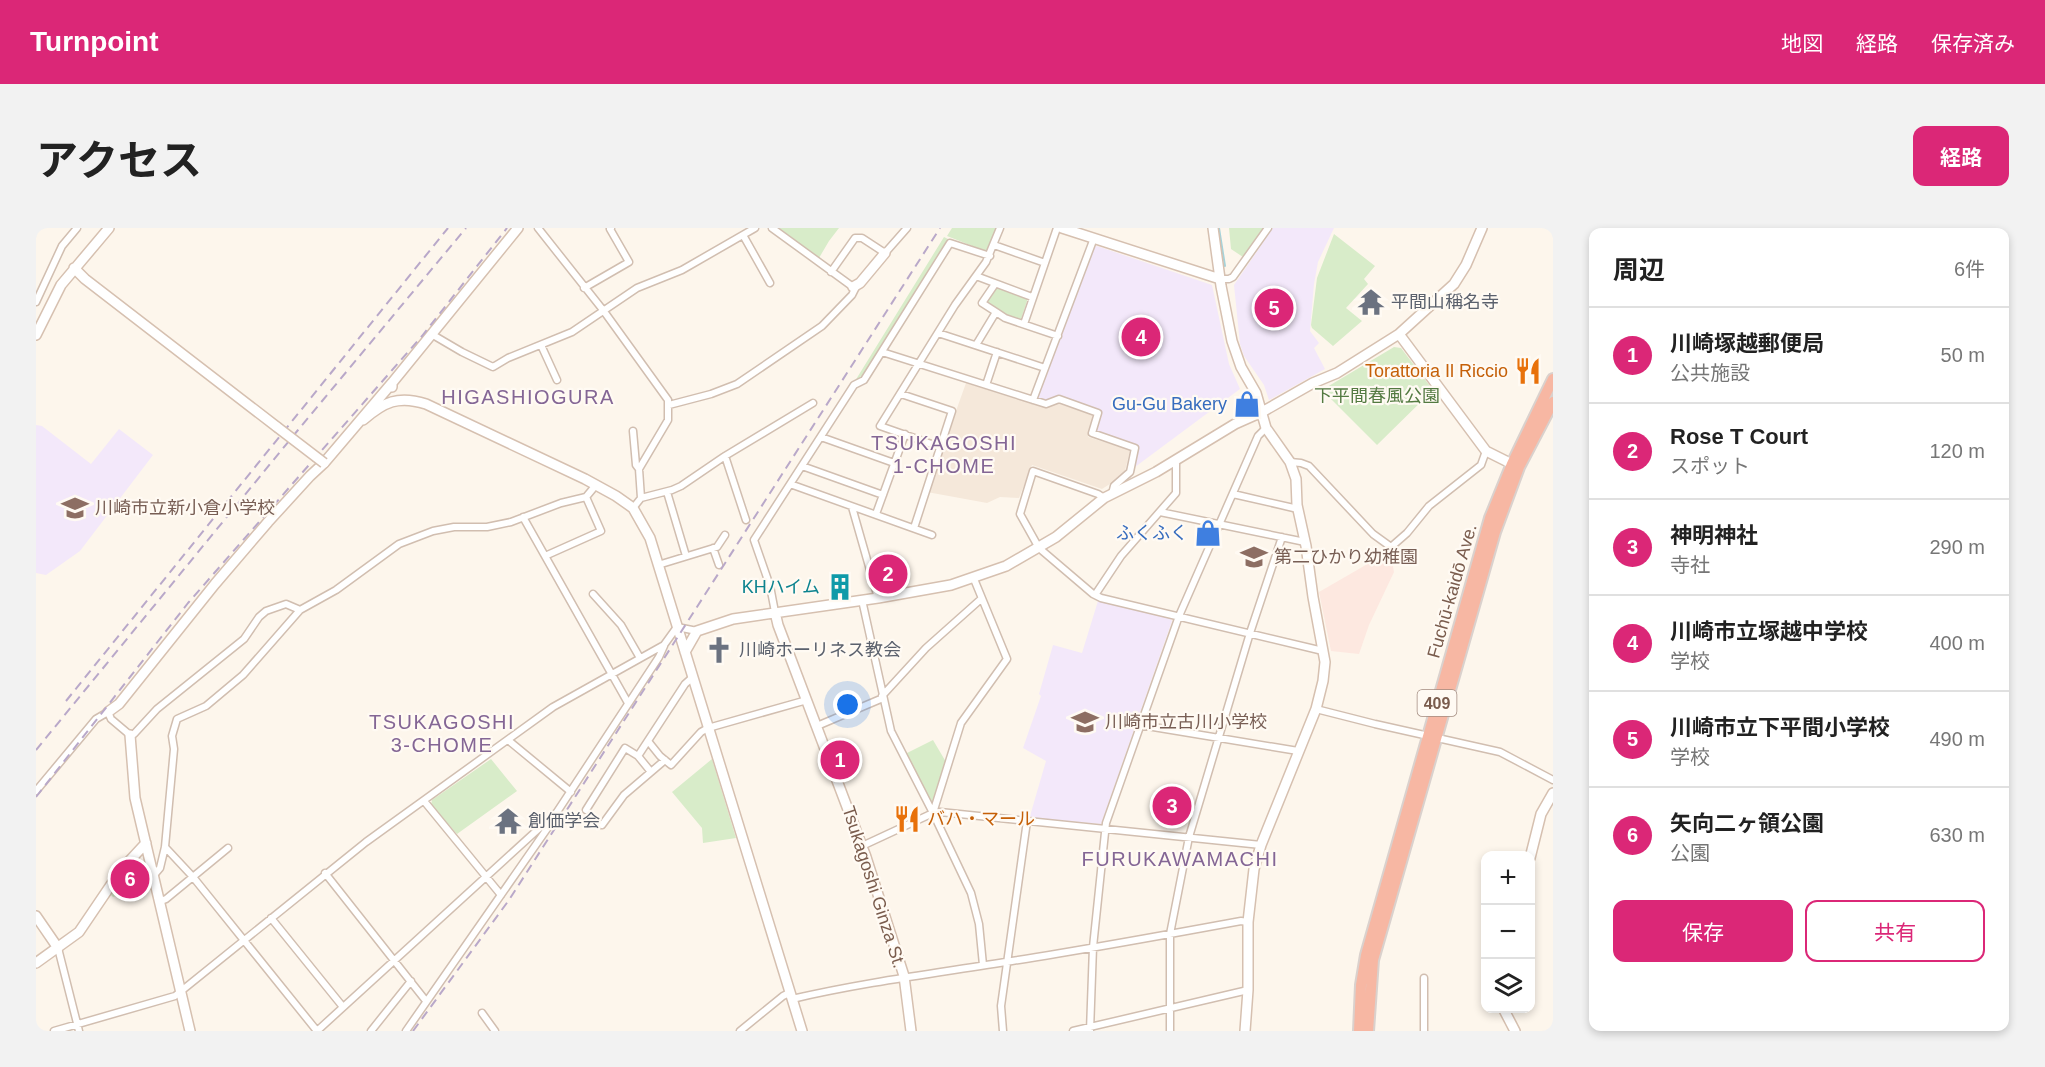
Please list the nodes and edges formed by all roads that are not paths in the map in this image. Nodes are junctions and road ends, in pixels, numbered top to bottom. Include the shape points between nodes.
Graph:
1 (77, 228) edge
2 (109, 228) edge
3 (518, 228) edge
4 (538, 228) edge
5 (611, 228) edge
6 (754, 228) edge
7 (772, 228) edge
8 (907, 228) edge
9 (1000, 228) edge
10 (1057, 228) edge
11 (1062, 228) edge
12 (1213, 228) edge
13 (1268, 228) edge
14 (1482, 228) edge
15 (743, 235) junction
16 (1094, 238) junction
17 (994, 245) junction
18 (885, 253) junction
19 (990, 256) junction
20 (1045, 263) junction
21 (74, 268) junction
22 (831, 272) junction
23 (976, 276) junction
24 (1220, 279) junction
25 (770, 283) dead end
26 (995, 284) junction
27 (854, 287) junction
28 (584, 288) junction
29 (1032, 297) junction
30 (36, 302) edge
31 (603, 310) junction
32 (996, 312) junction
33 (1024, 324) junction
34 (938, 333) junction
35 (1399, 334) junction
36 (36, 335) edge
37 (433, 335) junction
38 (1058, 336) junction
39 (541, 345) junction
40 (976, 345) junction
41 (882, 352) junction
42 (998, 352) junction
43 (919, 365) junction
44 (1046, 368) junction
45 (557, 380) dead end
46 (392, 383) junction
47 (1552, 383) edge
48 (986, 386) junction
49 (901, 394) junction
50 (1033, 400) junction
51 (391, 401) junction
52 (1553, 402) edge
53 (813, 403) dead end
54 (669, 405) junction
55 (1262, 412) junction
56 (363, 420) junction
57 (1266, 428) junction
58 (633, 431) dead end
59 (905, 434) junction
60 (821, 437) junction
61 (940, 447) junction
62 (1486, 451) junction
63 (725, 456) junction
64 (1174, 461) junction
65 (1290, 462) junction
66 (324, 463) junction
67 (894, 463) junction
68 (1512, 464) junction
69 (802, 466) junction
70 (639, 469) junction
71 (596, 484) junction
72 (790, 484) junction
73 (667, 492) junction
74 (1233, 494) junction
75 (882, 495) junction
76 (1108, 496) junction
77 (586, 497) junction
78 (640, 498) junction
79 (852, 507) junction
80 (633, 508) junction
81 (1298, 509) junction
82 (1160, 512) junction
83 (876, 514) junction
84 (524, 517) junction
85 (746, 520) dead end
86 (1219, 523) junction
87 (914, 528) junction
88 (725, 535) dead end
89 (932, 535) dead end
90 (1282, 537) junction
91 (1305, 542) junction
92 (713, 548) junction
93 (1039, 548) junction
94 (545, 556) junction
95 (686, 556) junction
96 (658, 565) junction
97 (719, 565) dead end
98 (974, 579) junction
99 (593, 594) dead end
100 (1095, 595) junction
101 (878, 598) junction
102 (981, 599) junction
103 (862, 600) junction
104 (300, 610) junction
105 (775, 612) junction
106 (1179, 616) junction
107 (677, 627) junction
108 (697, 631) junction
109 (1250, 633) junction
110 (664, 645) junction
111 (1323, 651) junction
112 (685, 652) junction
113 (640, 658) junction
114 (612, 674) junction
115 (693, 677) junction
116 (883, 697) junction
117 (807, 700) junction
118 (628, 703) junction
119 (1316, 709) junction
120 (108, 712) junction
121 (1141, 725) junction
122 (817, 726) junction
123 (708, 728) junction
124 (130, 735) junction
125 (1219, 737) junction
126 (1431, 737) junction
127 (508, 740) junction
128 (648, 741) junction
129 (1298, 751) junction
130 (638, 756) junction
131 (665, 760) junction
132 (651, 772) junction
133 (1553, 780) edge
134 (36, 791) edge
135 (571, 792) junction
136 (1553, 793) edge
137 (424, 801) junction
138 (586, 810) dead end
139 (933, 813) junction
140 (551, 818) junction
141 (1027, 821) junction
142 (602, 825) dead end
143 (1105, 829) junction
144 (1190, 837) junction
145 (146, 843) junction
146 (1261, 845) junction
147 (862, 846) junction
148 (165, 847) junction
149 (228, 848) dead end
150 (1532, 851) edge
151 (325, 873) junction
152 (154, 875) junction
153 (486, 876) junction
154 (193, 877) junction
155 (501, 895) junction
156 (160, 901) junction
157 (36, 916) edge
158 (271, 918) junction
159 (1248, 922) junction
160 (1170, 934) junction
161 (244, 941) junction
162 (1093, 947) junction
163 (58, 948) junction
164 (394, 961) junction
165 (1008, 962) junction
166 (36, 963) edge
167 (983, 964) junction
168 (904, 976) junction
169 (1424, 978) dead end
170 (411, 981) junction
171 (1248, 990) junction
172 (182, 991) junction
173 (790, 996) junction
174 (426, 1001) junction
175 (343, 1007) junction
176 (1169, 1010) junction
177 (482, 1013) dead end
178 (1506, 1013) edge
179 (79, 1027) edge
180 (1090, 1029) edge
181 (54, 1031) edge
182 (190, 1031) edge
183 (371, 1031) edge
184 (405, 1031) edge
185 (495, 1031) edge
186 (740, 1031) edge
187 (802, 1031) edge
188 (911, 1031) edge
189 (1003, 1031) edge
190 (1072, 1031) edge
191 (1170, 1031) edge
192 (1245, 1031) edge
193 (1359, 1031) edge
194 (1368, 1031) edge
195 (1424, 1031) edge
196 (1515, 1031) edge

1 - 30 street via 62,246
2 - 21 street
3 - 37 street
4 - 28 street
5 - 28 street via 629,262
6 - 15 street
7 - 22 street
8 - 18 street
9 - 17 street
10 - 20 street
11 - 16 street
12 - 24 street
13 - 24 street via 1233,277
14 - 35 street via 1454,284
15 - 25 street
15 - 31 street via 682,270 637,288
16 - 24 street
16 - 38 street
17 - 19 street
17 - 20 street
18 - 22 street via 862,238 855,238
18 - 27 street
19 - 23 street
19 - 41 street via 950,243
20 - 29 street
21 - 36 street
21 - 66 street, bridge
22 - 27 street
23 - 26 street
23 - 34 street
24 - 55 street via 1232,341
26 - 29 street
26 - 32 street via 982,303
27 - 54 street via 852,295 822,326 737,384
28 - 31 street
29 - 33 street
31 - 39 street via 572,332
31 - 54 street
32 - 33 street
32 - 40 street
33 - 38 street
34 - 40 street
34 - 43 street
35 - 55 street via 1337,373
35 - 62 street
37 - 39 street via 493,367
37 - 46 street
38 - 44 street
39 - 45 street
40 - 42 street
41 - 43 street
41 - 60 street via 864,380 854,385
42 - 44 street
42 - 48 street
43 - 48 street
43 - 49 street
44 - 50 street
46 - 51 street
46 - 56 street
47 - 68 highway, Fuchū-kaidō Ave. / 409
48 - 50 street
49 - 59 street via 880,426
49 - 61 street via 952,411
50 - 76 street via 1046,404 1059,399 1098,413 1092,433 1135,448 1130,472
51 - 56 street
51 - 71 street via 426,404
52 - 126 highway, Fuchū-kaidō Ave. / 409 via 1519,467 1498,522
53 - 63 street
54 - 70 street via 668,420
55 - 57 street
55 - 64 street via 1234,424
56 - 66 street
57 - 65 street
57 - 74 street via 1258,436
58 - 70 street
59 - 61 street
59 - 67 street
60 - 67 street
60 - 69 street
61 - 87 street
62 - 65 street via 1481,465 1429,506 1391,547 1373,534 1309,466
62 - 68 street
63 - 73 street
63 - 85 street
64 - 76 street
64 - 82 street via 1176,493
65 - 81 street via 1296,479
66 - 120 street via 268,522 119,704
67 - 75 street
68 - 126 highway, Fuchū-kaidō Ave. / 409 via 1490,518
69 - 72 street
69 - 75 street
70 - 78 street
71 - 77 street
71 - 80 street
72 - 79 street
72 - 105 street via 754,540
73 - 78 street
73 - 95 street
74 - 81 street
74 - 86 street
75 - 83 street
76 - 93 street
76 - 93 street via 1034,471 1020,514
77 - 84 street
77 - 94 street via 600,531
78 - 80 street
79 - 83 street
79 - 101 street
80 - 96 street via 647,531
81 - 91 street
82 - 86 street
82 - 100 street via 1121,556
83 - 87 street
84 - 94 street
84 - 104 street via 487,527 433,531 399,544 336,590
86 - 90 street
86 - 106 street
87 - 89 street
88 - 92 street
90 - 91 street
90 - 109 street
91 - 111 street
92 - 95 street
92 - 97 street
93 - 98 street
93 - 100 street
94 - 114 street
95 - 96 street
96 - 107 street
98 - 101 street
98 - 102 street
99 - 113 street via 621,625
100 - 106 street
101 - 103 street
102 - 116 street via 926,648
102 - 139 street via 1007,659 961,723
103 - 105 street
103 - 116 street
104 - 124 street via 286,604 266,611 244,639
104 - 148 street via 243,675 207,706 177,719 172,736
105 - 108 street via 733,619
105 - 117 street, Tsukagoshi Ginza St.
106 - 109 street
106 - 121 street
107 - 108 street
107 - 110 street
107 - 112 street
108 - 112 street
109 - 111 street
109 - 125 street
110 - 113 street
110 - 118 street
111 - 119 street via 1323,681
112 - 115 street
113 - 114 street
114 - 118 street
114 - 127 street via 553,707
115 - 123 street
115 - 128 street
116 - 122 street
116 - 139 street via 891,731
117 - 122 street, Tsukagoshi Ginza St.
117 - 123 street
118 - 135 street
119 - 126 street
119 - 129 street
120 - 124 street
120 - 134 street via 92,722
121 - 125 street
121 - 143 street
122 - 147 street, Tsukagoshi Ginza St.
123 - 131 street via 671,765
123 - 173 street
124 - 145 street via 135,798
125 - 129 street
125 - 144 street
126 - 133 street via 1500,752
126 - 193 highway, Fuchū-kaidō Ave. / 409 via 1366,955
126 - 194 highway, Fuchū-kaidō Ave. / 409 via 1373,960
127 - 135 street
127 - 137 street
128 - 130 street
128 - 131 street
129 - 146 street
130 - 132 street
130 - 138 street via 625,748
131 - 132 street
132 - 142 street via 624,795
135 - 140 street
136 - 150 street via 1541,814
137 - 151 street
137 - 153 street
139 - 141 street
139 - 147 street
139 - 167 street via 971,893
140 - 153 street
140 - 155 street
141 - 143 street
141 - 165 street
143 - 144 street
143 - 162 street
144 - 146 street
144 - 160 street
145 - 152 street
145 - 163 street via 121,870 79,932
146 - 159 street
147 - 168 street, Tsukagoshi Ginza St.
148 - 152 street via 160,868
148 - 154 street
149 - 154 street
151 - 158 street
151 - 164 street
152 - 156 street
153 - 155 street
153 - 164 street
154 - 156 street
154 - 161 street
155 - 174 street
156 - 172 street
157 - 163 street
158 - 161 street
158 - 175 street
159 - 160 street
159 - 171 street
160 - 162 street
160 - 176 street
161 - 172 street
161 - 175 street via 317,1031
162 - 165 street
162 - 180 street
163 - 166 street
163 - 179 street
164 - 170 street
164 - 175 street
165 - 167 street
165 - 189 street via 1001,1006
167 - 168 street
168 - 173 street
168 - 188 street, Tsukagoshi Ginza St.
169 - 195 street
170 - 174 street
170 - 183 street
171 - 176 street
171 - 192 street
172 - 179 street
172 - 182 street
173 - 186 street via 783,996
173 - 187 street
174 - 184 street
176 - 180 street
176 - 191 street
177 - 185 street
178 - 196 street
179 - 181 street
180 - 190 street

